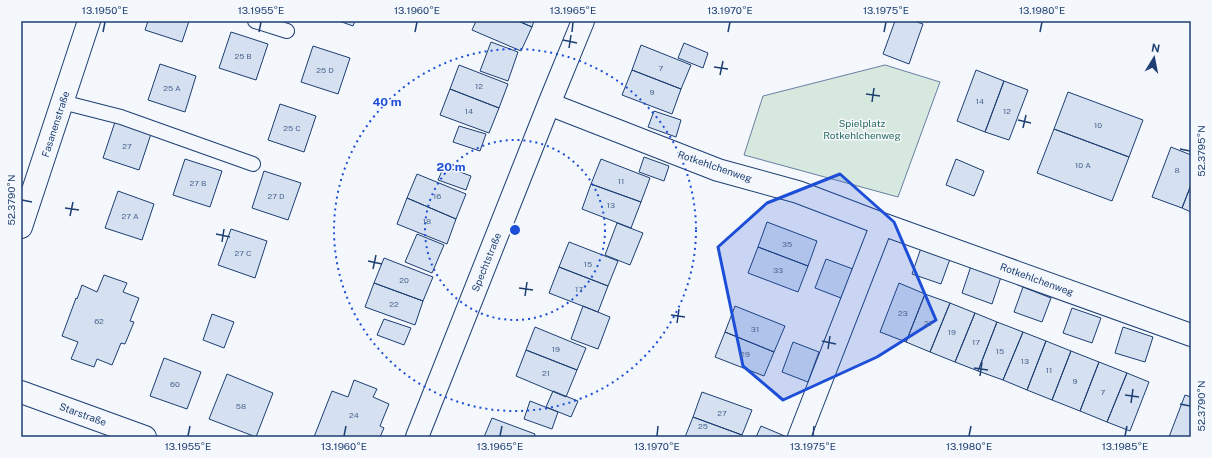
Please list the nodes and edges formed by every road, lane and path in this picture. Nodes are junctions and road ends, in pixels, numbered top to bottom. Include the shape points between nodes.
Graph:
1 (89, 21) edge
2 (255, 21) edge
3 (583, 21) edge
4 (287, 32) dead end
5 (62, 102) junction
6 (549, 104) junction
7 (253, 164) dead end
8 (882, 224) junction
9 (21, 227) edge
10 (1191, 335) edge
11 (21, 392) edge
12 (145, 437) edge
13 (417, 437) edge
14 (799, 437) edge

1 - 5 street, Fasanenstraße
2 - 4 lane
3 - 6 street, Spechtstraße
5 - 7 lane via 121,116
5 - 9 street, Fasanenstraße
6 - 8 street, Rotkehlchenweg via 718,170 798,192
6 - 13 street, Spechtstraße
8 - 10 street, Rotkehlchenweg
8 - 14 street
11 - 12 street, Starstraße

